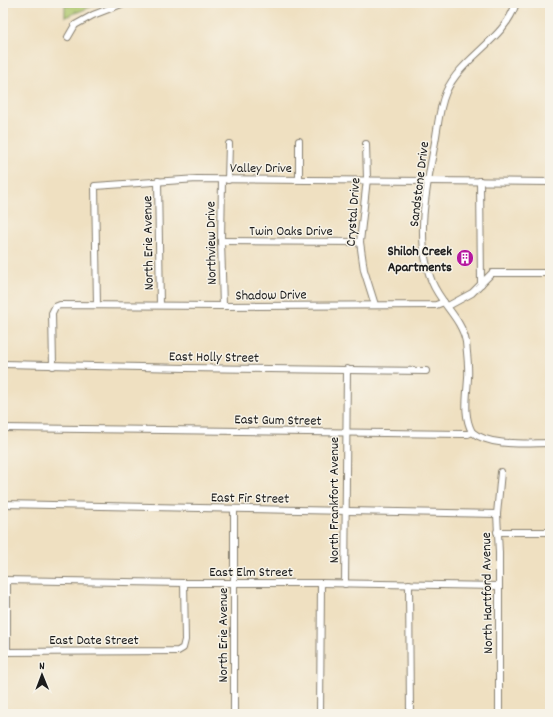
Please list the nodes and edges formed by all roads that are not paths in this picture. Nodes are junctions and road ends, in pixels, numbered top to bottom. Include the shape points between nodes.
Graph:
1 (124, 3) edge
2 (516, 3) edge
3 (68, 37) dead end
4 (299, 141) dead end
5 (229, 144) dead end
6 (366, 144) dead end
7 (299, 179) junction
8 (367, 179) junction
9 (225, 180) junction
10 (428, 180) junction
11 (158, 181) junction
12 (480, 181) junction
13 (550, 182) edge
14 (221, 242) junction
15 (360, 242) junction
16 (550, 273) edge
17 (481, 284) junction
18 (446, 304) junction
19 (97, 305) junction
20 (160, 305) junction
21 (375, 305) junction
22 (223, 306) junction
23 (3, 364) edge
24 (53, 366) junction
25 (347, 369) junction
26 (426, 371) dead end
27 (3, 428) edge
28 (346, 432) junction
29 (472, 432) junction
30 (550, 443) edge
31 (501, 472) dead end
32 (3, 504) edge
33 (234, 509) junction
34 (345, 511) junction
35 (497, 514) junction
36 (497, 532) junction
37 (550, 532) edge
38 (5, 580) edge
39 (184, 583) junction
40 (234, 583) junction
41 (321, 583) junction
42 (345, 584) junction
43 (409, 584) junction
44 (499, 586) junction
45 (5, 652) edge
46 (234, 714) edge
47 (320, 714) edge
48 (410, 714) edge
49 (500, 714) edge

1 - 3 street via 75,25
2 - 10 street, Sandstone Drive via 504,26 456,76 446,92 440,111
4 - 7 street
5 - 9 street, Northview Drive
6 - 8 street, Crystal Drive
7 - 8 street, Valley Drive
7 - 9 street, Valley Drive
8 - 10 street, Valley Drive
8 - 15 street, Crystal Drive
9 - 11 street, Valley Drive
9 - 14 street, Northview Drive
10 - 12 street, Valley Drive
10 - 18 street, Sandstone Drive via 424,228 425,258 433,284
11 - 19 street, Valley Drive via 95,186
11 - 20 street, North Erie Avenue
12 - 13 street, Valley Drive
12 - 17 street
14 - 15 street, Twin Oaks Drive
14 - 22 street, Northview Drive
15 - 21 street, Crystal Drive via 364,270
16 - 17 street, Shadow Drive via 492,273
17 - 18 street, Shadow Drive via 472,293
18 - 21 street, Shadow Drive
18 - 29 street, Sandstone Drive via 463,331 466,342 466,404 468,425
19 - 20 street, Shadow Drive
19 - 24 street, Shadow Drive via 55,307 52,313
20 - 22 street, Shadow Drive
21 - 22 street, Shadow Drive
23 - 24 street, East Holly Street
24 - 25 street, East Holly Street
25 - 26 street, East Holly Street
25 - 28 street, North Frankfort Avenue
27 - 28 street, East Gum Street
28 - 29 street, East Gum Street
28 - 34 street, North Frankfort Avenue
29 - 30 street, East Gum Street via 489,440
31 - 35 street, North Hartford Avenue
32 - 33 street, East Fir Street
33 - 34 street, East Fir Street
33 - 40 street, North Erie Avenue
34 - 35 street, East Fir Street
34 - 42 street, North Frankfort Avenue
35 - 36 street, North Hartford Avenue
36 - 37 street
36 - 44 street, North Hartford Avenue
38 - 39 street, East Elm Street
38 - 45 street
39 - 40 street, East Elm Street
39 - 45 street, East Date Street via 185,640 184,648 178,651
40 - 41 street, East Elm Street
40 - 46 street, North Erie Avenue
41 - 42 street, East Elm Street
41 - 47 street, North Frankfort Avenue
42 - 43 street, East Elm Street
43 - 44 street, East Elm Street
43 - 48 street
44 - 49 street, North Hartford Avenue

